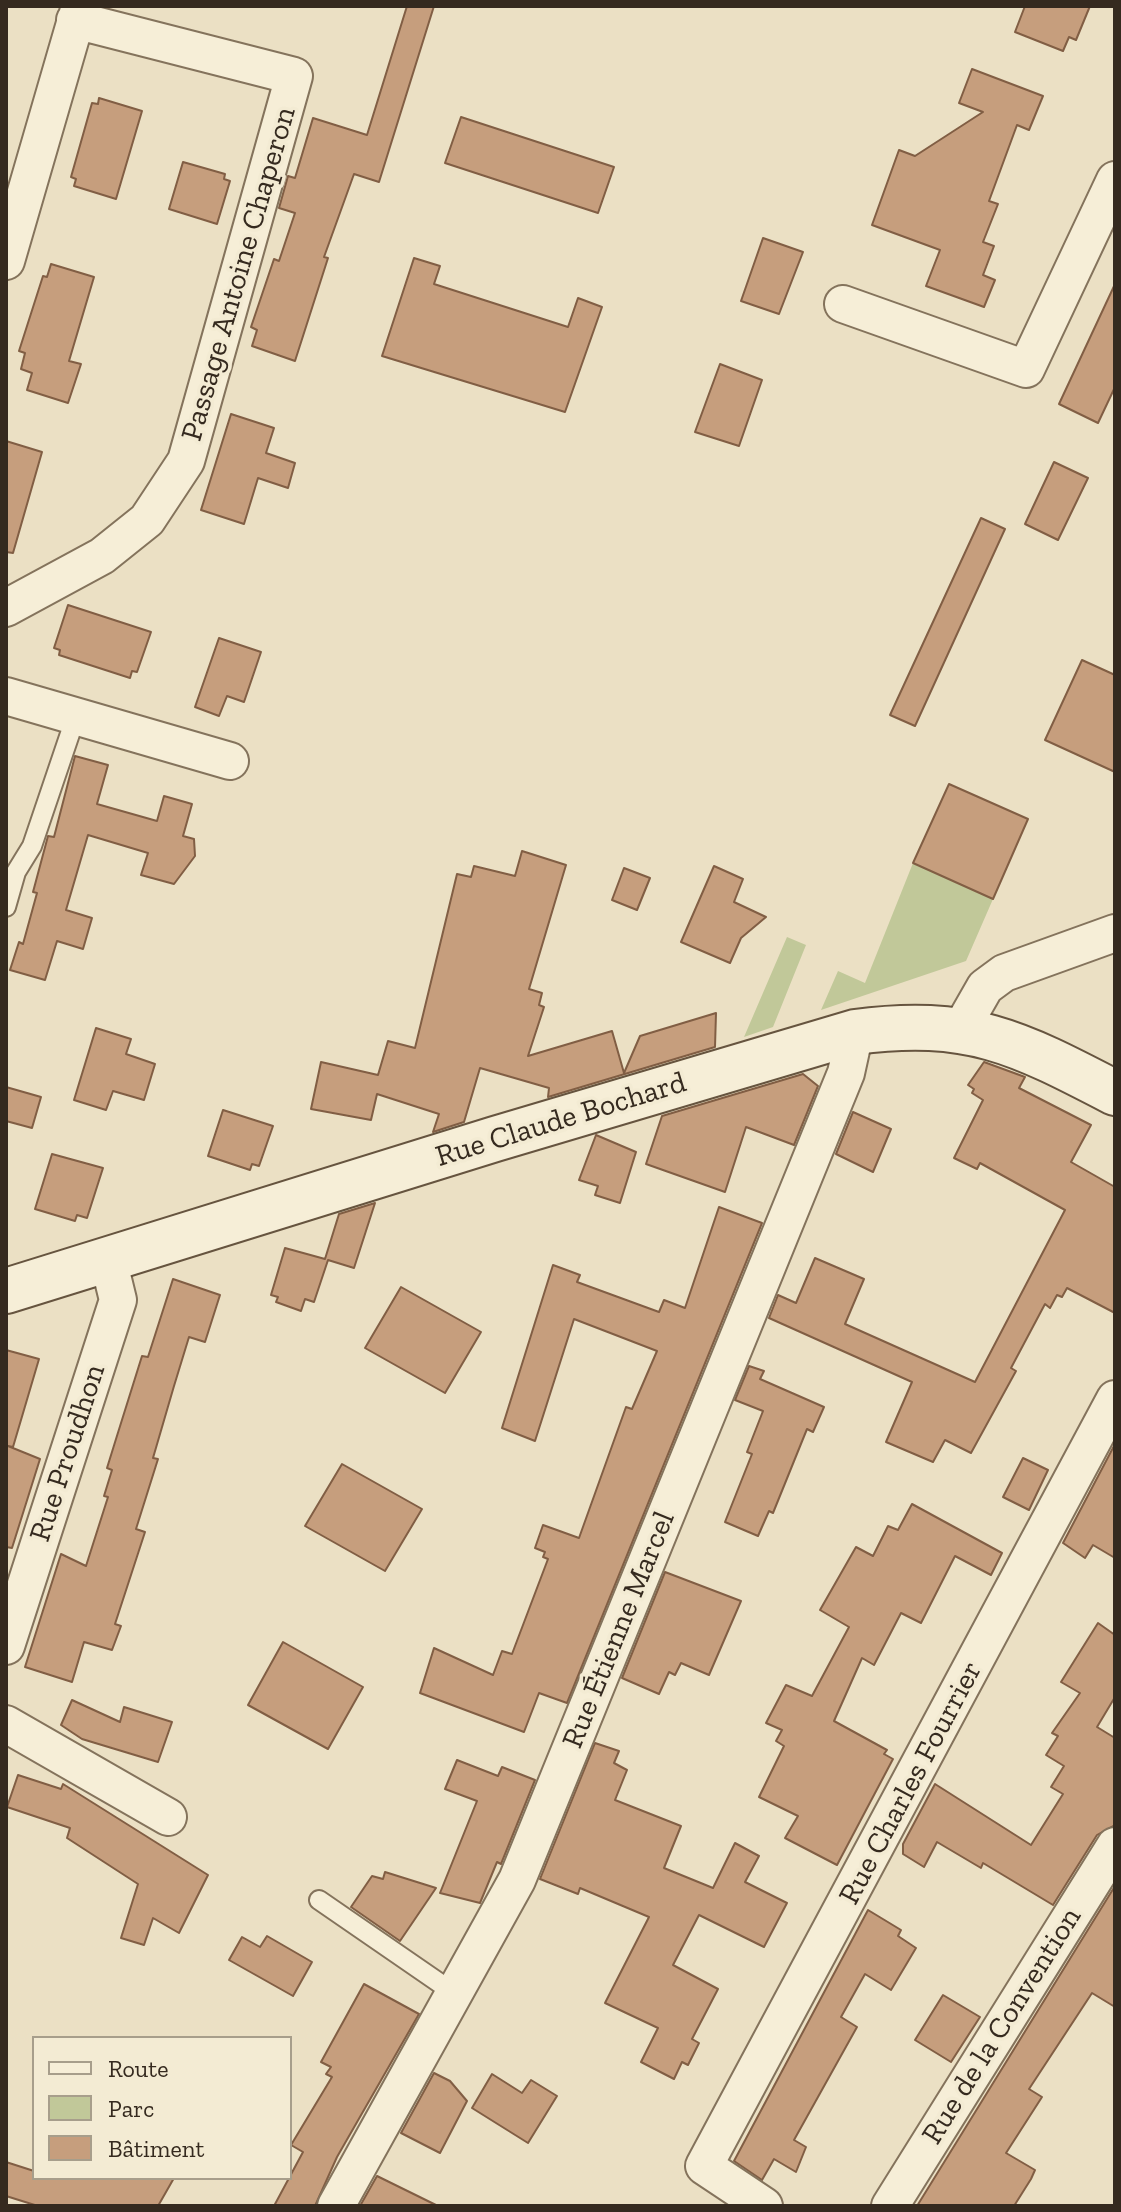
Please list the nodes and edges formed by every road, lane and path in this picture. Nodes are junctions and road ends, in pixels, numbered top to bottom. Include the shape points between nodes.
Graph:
1 (78, 13) edge
2 (1115, 180) edge
3 (6, 261) edge
4 (843, 304) dead end
5 (6, 608) edge
6 (6, 696) edge
7 (76, 716) junction
8 (230, 761) dead end
9 (6, 907) edge
10 (1115, 933) edge
11 (961, 1029) junction
12 (855, 1032) junction
13 (1115, 1093) edge
14 (108, 1259) junction
15 (6, 1291) edge
16 (1115, 1399) edge
17 (6, 1646) edge
18 (6, 1724) edge
19 (168, 1817) dead end
20 (1115, 1846) edge
21 (319, 1900) dead end
22 (454, 1993) junction
23 (336, 2206) edge
24 (764, 2206) edge
25 (890, 2206) edge

1 - 3 street
1 - 5 street, Passage Antoine Chaperon via 294,76 186,461 147,520 102,556
2 - 4 street via 1026,369
6 - 7 street
7 - 8 street
7 - 9 lane
10 - 11 street via 1004,973 985,987
11 - 12 main road, Rue Claude Bochard via 900,1026
11 - 13 main road, Rue Claude Bochard via 1037,1052
12 - 14 main road, Rue Claude Bochard
12 - 22 street, Rue Étienne Marcel via 840,1088 517,1880
14 - 15 main road, Rue Claude Bochard
14 - 17 street, Rue Proudhon via 118,1300
16 - 24 street, Rue Charles Fourrier via 704,2166
18 - 19 street
20 - 25 street, Rue de la Convention
21 - 22 lane
22 - 23 street, Rue Étienne Marcel

